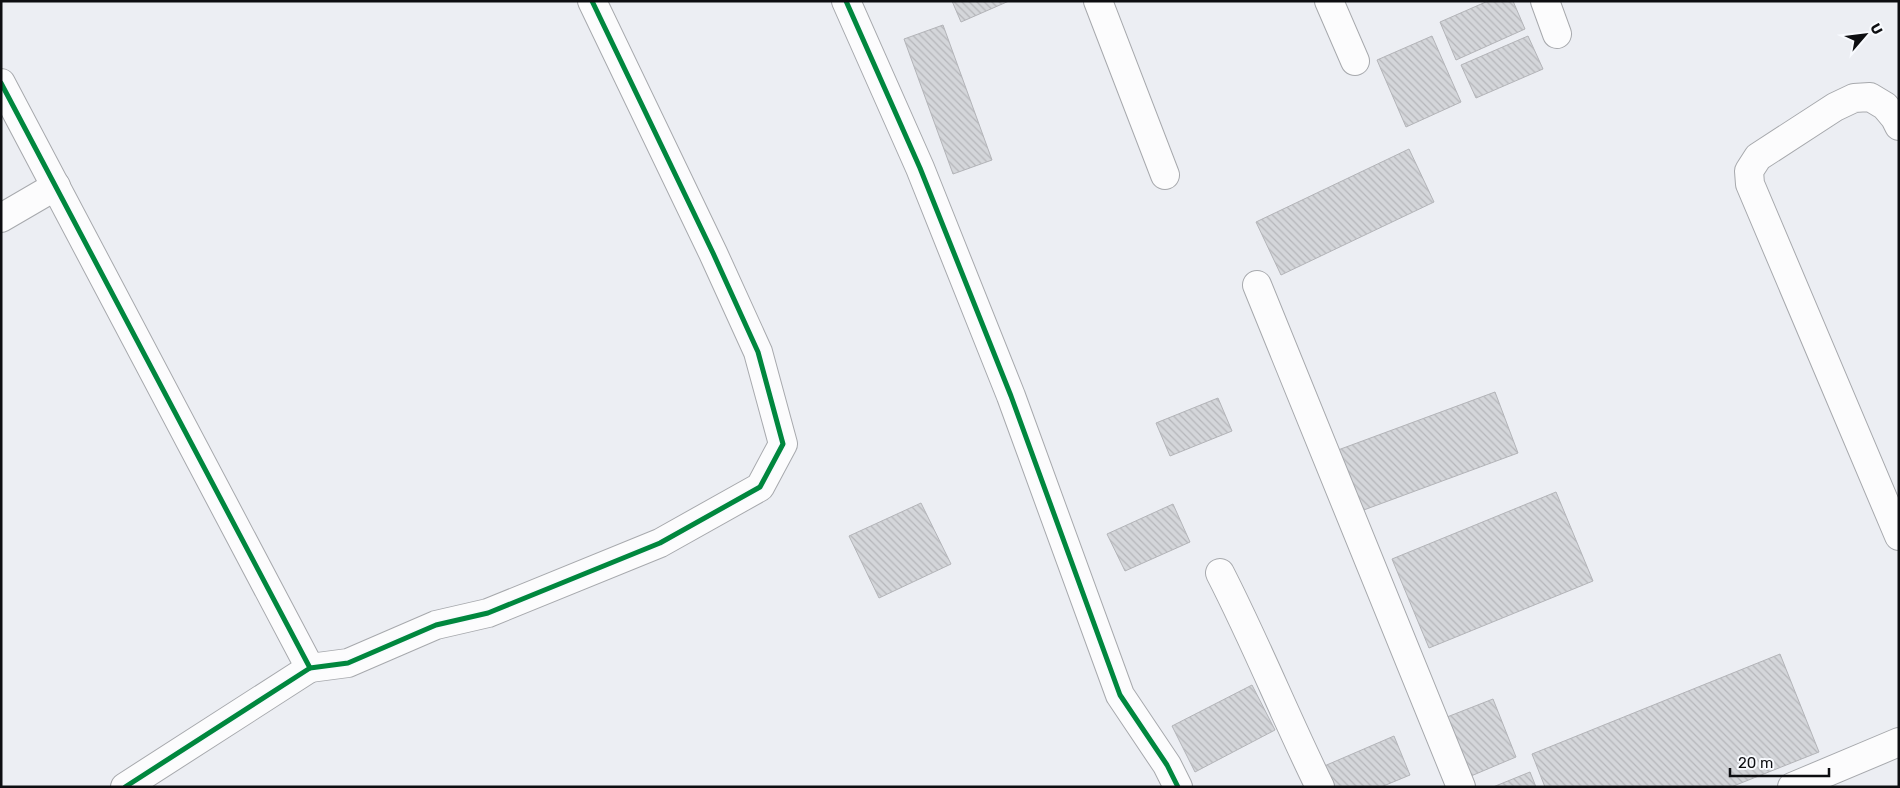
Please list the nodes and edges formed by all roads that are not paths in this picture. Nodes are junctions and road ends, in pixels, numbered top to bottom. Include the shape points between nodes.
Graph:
1 (592, 1) edge
2 (846, 1) edge
3 (1098, 1) edge
4 (1329, 1) edge
5 (1545, 1) edge
6 (1557, 34) dead end
7 (1355, 61) dead end
8 (1, 82) edge
9 (1899, 126) edge
10 (1165, 175) dead end
11 (56, 186) junction
12 (1, 218) edge
13 (1257, 285) dead end
14 (1899, 536) edge
15 (1220, 573) dead end
16 (310, 668) junction
17 (1899, 742) edge
18 (125, 787) edge
19 (1178, 787) edge
20 (1320, 787) edge
21 (1461, 787) edge
22 (1792, 787) edge

1 - 16 street via 758,352 783,444 760,487 660,543 488,613 436,625 348,663
2 - 19 street via 920,168 1011,396 1120,695
3 - 10 street
4 - 7 street
5 - 6 street
8 - 11 street
9 - 14 street via 1885,106 1870,97 1854,98 1758,157 1749,171 1750,184
11 - 12 street
11 - 16 street
13 - 21 street
15 - 20 street
16 - 18 street
17 - 22 street

